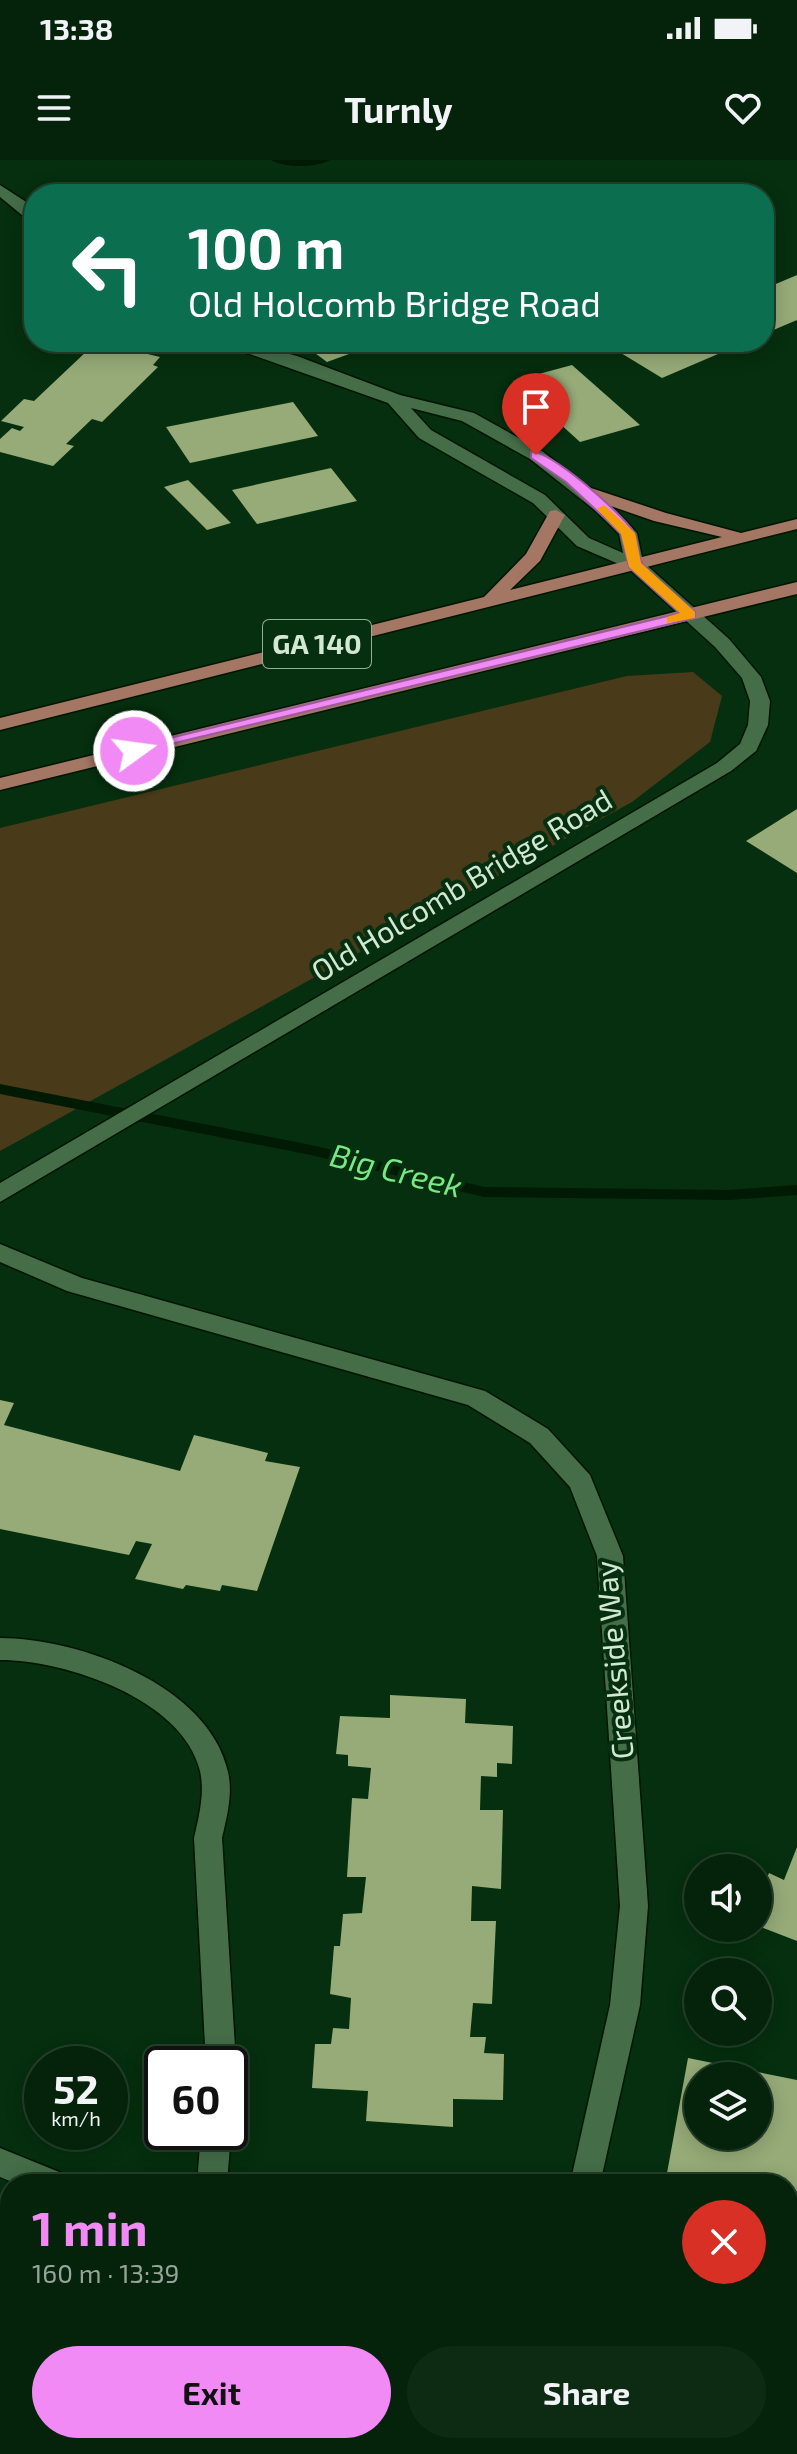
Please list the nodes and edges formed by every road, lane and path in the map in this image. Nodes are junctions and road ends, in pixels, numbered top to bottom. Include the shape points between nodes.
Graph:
1 (0, 190) edge
2 (24, 207) edge
3 (261, 352) edge
4 (394, 399) junction
5 (585, 491) junction
6 (556, 515) junction
7 (797, 524) edge
8 (749, 536) junction
9 (634, 564) junction
10 (797, 588) edge
11 (488, 600) junction
12 (690, 615) junction
13 (0, 724) edge
14 (0, 784) edge
15 (9, 1189) edge
16 (0, 1252) edge
17 (0, 1649) edge
18 (220, 2046) edge
19 (215, 2150) edge
20 (0, 2162) edge
21 (29, 2174) edge
22 (213, 2174) edge
23 (587, 2174) edge

1 - 2 street
3 - 4 street
4 - 5 street via 468,417 536,455
4 - 6 street via 425,434 516,485
5 - 8 main road via 681,523
5 - 9 street via 628,533
6 - 9 street via 583,542
6 - 11 main road via 534,557
7 - 8 main road, GA 140
8 - 9 main road, GA 140
9 - 11 main road, GA 140
9 - 12 street, Old Holcomb Bridge Road
10 - 12 main road, GA 140
11 - 13 main road, GA 140
12 - 14 main road, GA 140
12 - 15 street, Old Holcomb Bridge Road via 751,677 760,701 749,747 724,767
16 - 23 street, Creekside Way via 75,1285 476,1398 539,1436 581,1482 610,1556 634,1906 625,2005
17 - 18 street via 48,1655 109,1672 181,1712 205,1743 217,1779 208,1838
19 - 22 street
20 - 21 street

